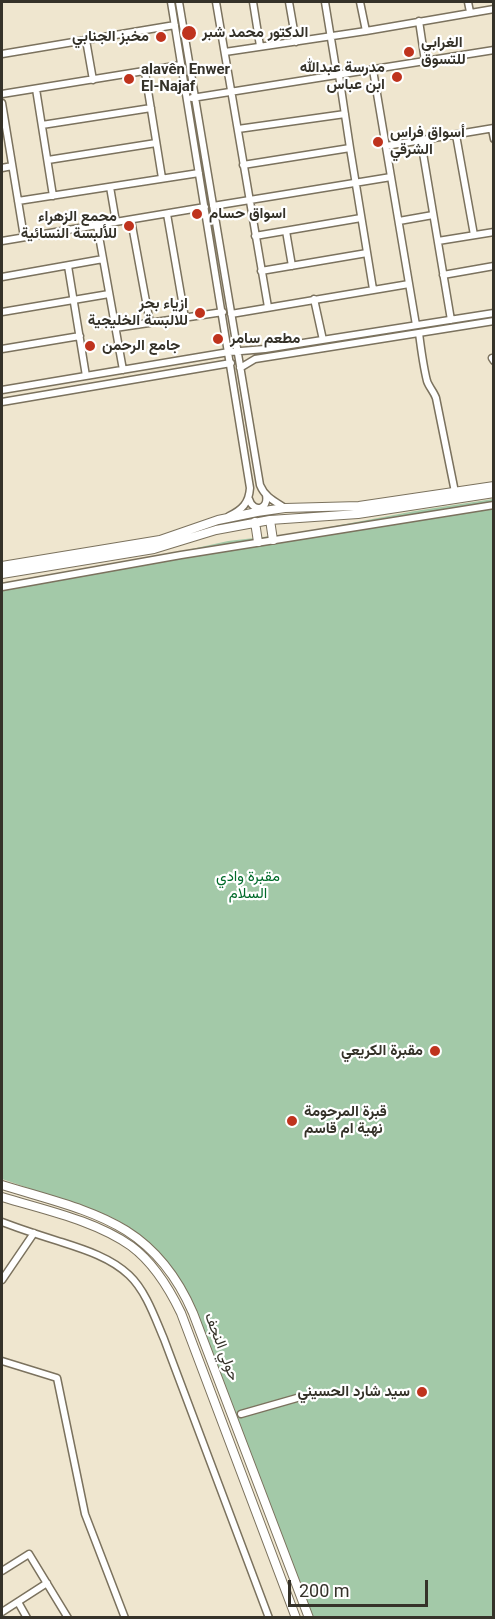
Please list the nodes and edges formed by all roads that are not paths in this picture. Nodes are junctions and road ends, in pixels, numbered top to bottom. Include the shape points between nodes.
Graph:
1 (171, 2) edge
2 (179, 2) edge
3 (216, 2) edge
4 (253, 2) edge
5 (289, 2) edge
6 (325, 2) edge
7 (360, 2) edge
8 (468, 2) edge
9 (494, 9) edge
10 (470, 12) junction
11 (418, 21) junction
12 (175, 25) junction
13 (366, 32) junction
14 (331, 37) junction
15 (86, 40) junction
16 (296, 42) junction
17 (260, 46) junction
18 (494, 50) edge
19 (225, 52) junction
20 (2, 54) edge
21 (425, 61) junction
22 (181, 65) junction
23 (373, 70) junction
24 (145, 72) junction
25 (338, 75) junction
26 (93, 80) junction
27 (193, 85) junction
28 (185, 88) junction
29 (36, 89) junction
30 (232, 92) junction
31 (2, 94) edge
32 (195, 98) junction
33 (188, 103) junction
34 (2, 104) edge
35 (196, 106) junction
36 (151, 108) junction
37 (345, 114) junction
38 (42, 125) junction
39 (493, 128) edge
40 (238, 129) junction
41 (4, 130) edge
42 (456, 135) junction
43 (494, 139) edge
44 (421, 141) junction
45 (156, 143) junction
46 (386, 146) junction
47 (350, 148) junction
48 (48, 160) junction
49 (243, 165) junction
50 (12, 166) junction
51 (2, 168) edge
52 (199, 173) junction
53 (391, 177) junction
54 (162, 178) junction
55 (356, 183) junction
56 (110, 187) junction
57 (53, 196) junction
58 (249, 200) junction
59 (18, 201) junction
60 (213, 206) junction
61 (205, 207) junction
62 (167, 214) junction
63 (433, 215) junction
64 (361, 218) junction
65 (131, 220) junction
66 (399, 221) junction
67 (116, 222) junction
68 (97, 225) junction
69 (286, 231) junction
70 (494, 232) edge
71 (474, 235) junction
72 (255, 236) junction
73 (24, 237) junction
74 (2, 241) edge
75 (438, 241) junction
76 (367, 254) junction
77 (104, 259) junction
78 (68, 266) junction
79 (292, 266) junction
80 (494, 266) edge
81 (261, 271) junction
82 (444, 275) junction
83 (2, 277) edge
84 (226, 282) junction
85 (218, 283) junction
86 (409, 284) junction
87 (373, 289) junction
88 (109, 294) junction
89 (314, 299) junction
90 (73, 300) junction
91 (267, 307) junction
92 (2, 312) edge
93 (223, 312) junction
94 (494, 313) edge
95 (231, 314) junction
96 (184, 318) junction
97 (451, 320) junction
98 (494, 321) edge
99 (150, 323) junction
100 (416, 325) junction
101 (115, 328) junction
102 (419, 333) junction
103 (80, 336) junction
104 (322, 340) junction
105 (2, 349) edge
106 (237, 351) junction
107 (229, 352) junction
108 (231, 363) junction
109 (240, 368) junction
110 (123, 370) junction
111 (86, 376) junction
112 (2, 390) edge
113 (2, 402) edge
114 (494, 486) edge
115 (455, 492) junction
116 (494, 493) edge
117 (266, 495) junction
118 (248, 498) junction
119 (494, 505) edge
120 (285, 508) junction
121 (352, 510) junction
122 (333, 511) junction
123 (218, 520) junction
124 (270, 520) junction
125 (255, 522) junction
126 (196, 532) junction
127 (179, 538) junction
128 (273, 540) junction
129 (258, 542) junction
130 (2, 566) edge
131 (2, 574) edge
132 (2, 588) edge
133 (2, 1185) edge
134 (2, 1197) edge
135 (2, 1222) edge
136 (34, 1233) junction
137 (2, 1280) edge
138 (2, 1361) edge
139 (297, 1398) dead end
140 (241, 1414) dead end
141 (2, 1571) edge
142 (47, 1583) junction
143 (18, 1602) junction
144 (2, 1612) edge
145 (27, 1617) edge
146 (68, 1617) edge
147 (125, 1617) edge
148 (269, 1617) edge
149 (296, 1617) edge
150 (309, 1617) edge

1 - 12 street
2 - 27 street
3 - 19 street
4 - 17 street
5 - 16 street
6 - 14 street
7 - 13 street
8 - 10 street
9 - 10 street
10 - 11 street
11 - 13 street
11 - 21 street
12 - 15 street
12 - 22 street
13 - 14 street
14 - 16 street
14 - 25 street
15 - 20 street
15 - 26 street
16 - 17 street
17 - 19 street
18 - 21 street
19 - 30 street
21 - 23 street
22 - 24 street
22 - 28 street
23 - 25 street
23 - 46 street
24 - 26 street
24 - 36 street
25 - 30 street
25 - 37 street
26 - 29 street
27 - 28 street
27 - 32 street
28 - 33 street
29 - 31 street
29 - 38 street
30 - 32 street
30 - 40 street
32 - 33 street
32 - 35 street
33 - 35 street
33 - 52 street
34 - 41 street
35 - 60 street
36 - 38 street
36 - 45 street
37 - 40 street
37 - 47 street
38 - 48 street
39 - 42 street
39 - 43 street
40 - 49 street
41 - 50 street
42 - 44 street
42 - 71 street
44 - 46 street
44 - 63 street
45 - 48 street
45 - 54 street
46 - 53 street
47 - 49 street
47 - 55 street
48 - 57 street
49 - 58 street
50 - 51 street
50 - 59 street
52 - 54 street
52 - 61 street
53 - 55 street
53 - 66 street
54 - 56 street
55 - 58 street
55 - 64 street
56 - 57 street
56 - 67 street
57 - 59 street
58 - 60 street
58 - 72 street
59 - 73 street
60 - 84 street
61 - 62 street
61 - 85 street
62 - 65 street
62 - 96 street
63 - 66 street
63 - 75 street
64 - 69 street
64 - 76 street
65 - 67 street
65 - 99 street
66 - 86 street
67 - 68 street
68 - 73 street
68 - 77 street
69 - 72 street
69 - 79 street
70 - 71 street
71 - 75 street
72 - 81 street
73 - 74 street
75 - 82 street
76 - 79 street
76 - 87 street
77 - 78 street
77 - 88 street
78 - 83 street
78 - 90 street
79 - 81 street
80 - 82 street
81 - 91 street
82 - 97 street
84 - 85 street
84 - 95 street
85 - 93 street
86 - 87 street
86 - 100 street
87 - 89 street
88 - 90 street
88 - 101 street
89 - 91 street
89 - 104 street
90 - 92 street
90 - 103 street
91 - 95 street
93 - 96 street
93 - 107 street
94 - 97 street
95 - 106 street
96 - 99 street
97 - 100 street
98 - 102 street
99 - 101 street
100 - 104 street
101 - 110 street
102 - 109 street via 255,359
102 - 115 street via 423,365 436,398
103 - 105 street
103 - 111 street
104 - 106 street
106 - 107 street
106 - 109 street
107 - 108 street
107 - 110 street
108 - 113 street
108 - 118 street via 250,488
109 - 117 street via 260,485
110 - 111 street
111 - 112 street
114 - 115 main road
115 - 121 main road
116 - 121 main road
117 - 118 street via 267,502 261,508 252,506
117 - 120 street
118 - 123 street via 241,510
119 - 128 street
120 - 122 main road
120 - 123 main road
121 - 122 main road
122 - 124 main road
123 - 126 main road
124 - 125 main road
124 - 128 main road
125 - 126 main road
125 - 129 main road
126 - 127 main road
127 - 130 main road
127 - 131 main road via 154,549
128 - 129 street
129 - 132 street
133 - 150 main road, حولي النجف via 112,1221 147,1245 176,1278 193,1313
134 - 149 main road, حولي النجف via 76,1220 119,1239 132,1247 172,1293
135 - 136 street
136 - 137 street
136 - 148 street via 104,1258 130,1275 142,1292 168,1350
138 - 147 street via 57,1378 85,1514
139 - 140 street
141 - 142 street via 29,1554
142 - 143 street
142 - 146 street
143 - 144 street
143 - 145 street

